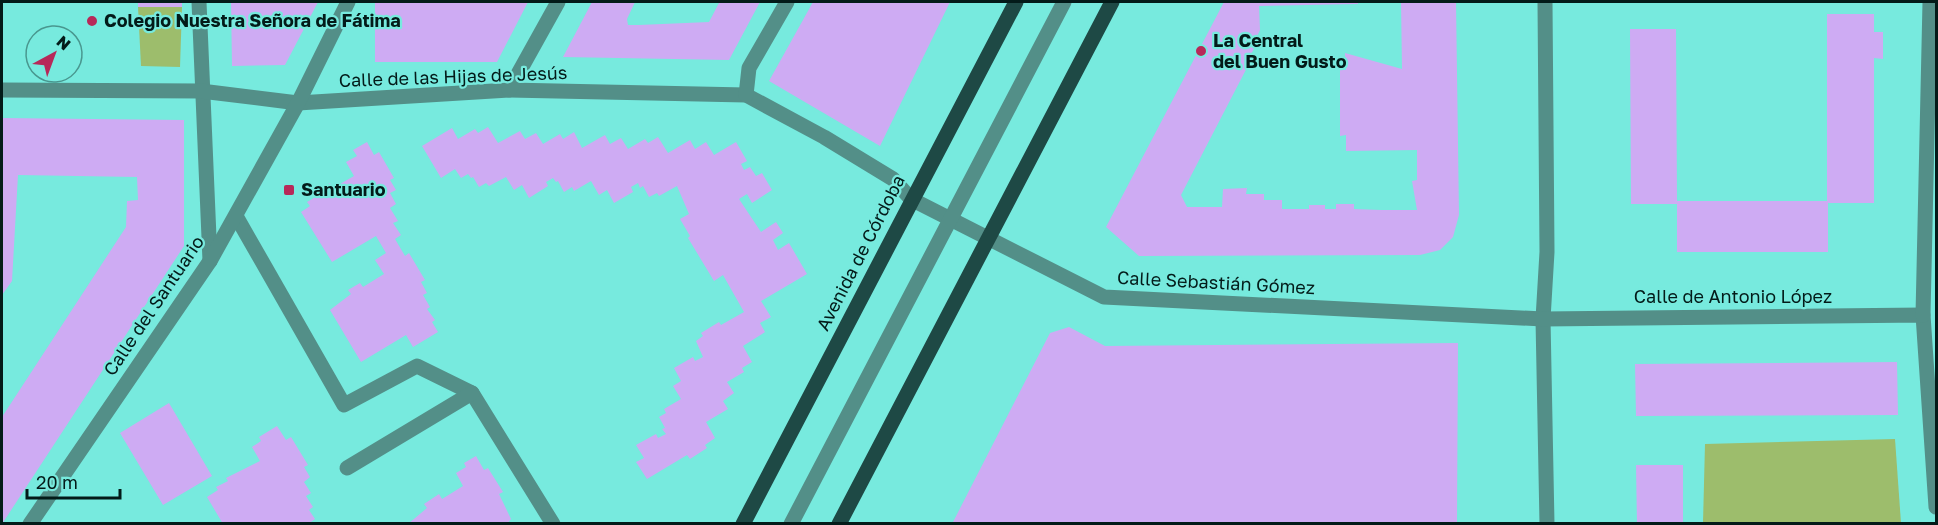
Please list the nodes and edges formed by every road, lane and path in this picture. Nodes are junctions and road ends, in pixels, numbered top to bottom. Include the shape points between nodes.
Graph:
1 (199, 2) edge
2 (348, 2) edge
3 (558, 2) edge
4 (787, 2) edge
5 (1016, 2) edge
6 (1064, 2) edge
7 (1112, 2) edge
8 (1545, 2) edge
9 (1930, 2) edge
10 (2, 90) edge
11 (509, 90) junction
12 (201, 92) junction
13 (746, 95) junction
14 (298, 103) junction
15 (911, 199) junction
16 (236, 216) junction
17 (950, 220) junction
18 (987, 238) junction
19 (210, 261) junction
20 (1923, 315) junction
21 (1543, 319) junction
22 (472, 393) junction
23 (347, 468) dead end
24 (1936, 507) edge
25 (30, 524) edge
26 (554, 524) edge
27 (743, 524) edge
28 (791, 524) edge
29 (839, 524) edge
30 (1547, 524) edge

1 - 12 street
2 - 14 street, Calle del Santuario
3 - 11 street
4 - 13 street via 749,68
5 - 15 main road, Avenida de Córdoba
6 - 17 street
7 - 18 main road
8 - 21 street via 1547,252
9 - 20 street
10 - 12 street, Calle de las Hijas de Jesús
11 - 13 street, Calle de las Hijas de Jesús
11 - 14 street, Calle de las Hijas de Jesús
12 - 14 street, Calle de las Hijas de Jesús
12 - 19 street
13 - 15 street, Calle de las Hijas de Jesús via 893,179
14 - 16 street, Calle del Santuario
15 - 17 street, Calle Sebastián Gómez
15 - 27 main road, Avenida de Córdoba
16 - 19 street, Calle del Santuario
16 - 22 street via 344,405 417,366
17 - 18 street, Calle Sebastián Gómez
17 - 28 street
18 - 21 street, Calle Sebastián Gómez via 1104,297
18 - 29 main road
19 - 25 street, Calle del Santuario
20 - 21 street, Calle de Antonio López
20 - 24 street
21 - 30 street
22 - 23 street
22 - 26 street

